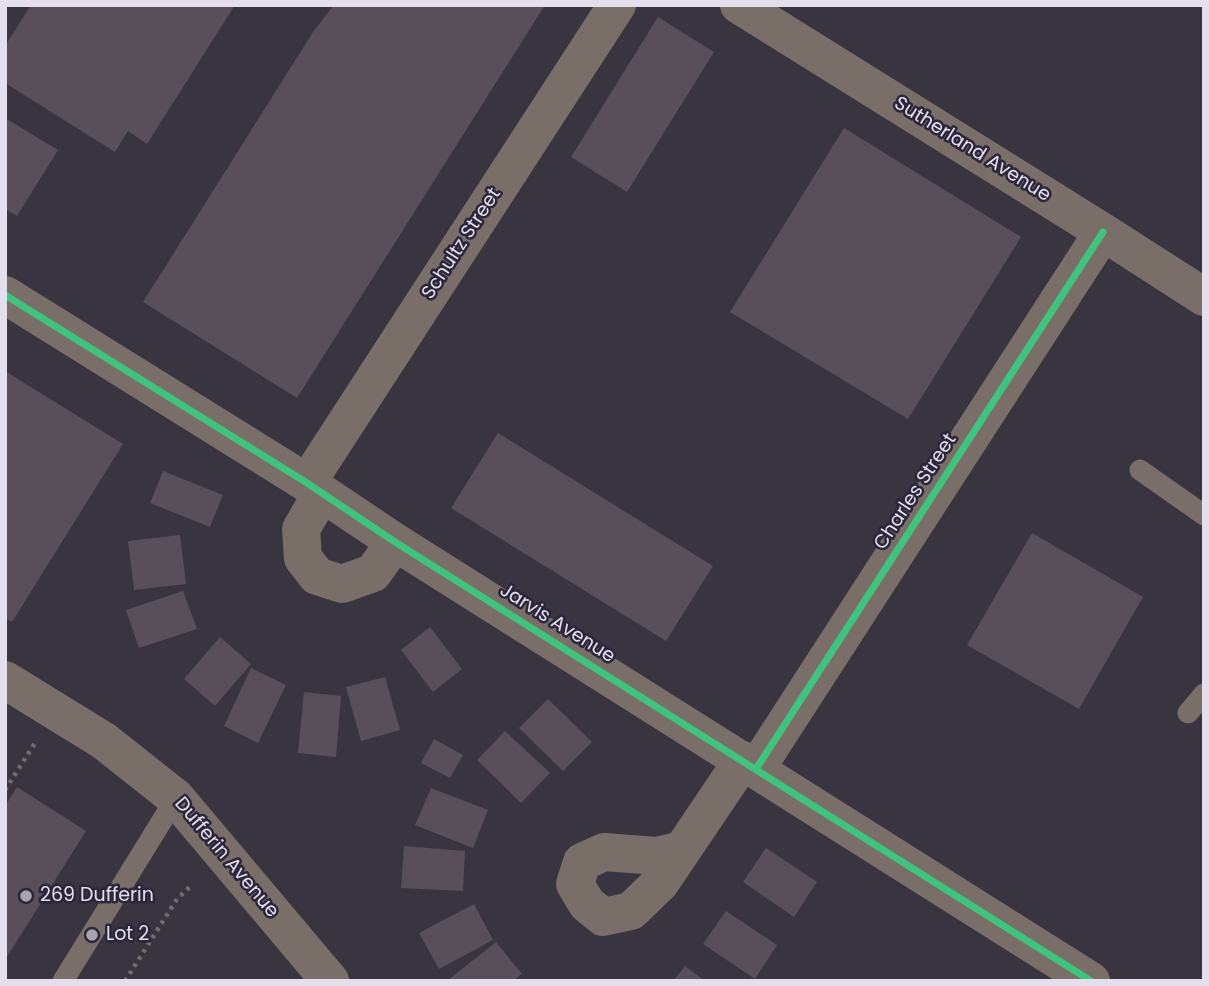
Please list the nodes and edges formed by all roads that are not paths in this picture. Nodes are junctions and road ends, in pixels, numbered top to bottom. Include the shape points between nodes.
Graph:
1 (617, 5) edge
2 (739, 5) edge
3 (1103, 232) junction
4 (5, 295) edge
5 (1204, 297) edge
6 (1140, 470) dead end
7 (315, 488) junction
8 (1204, 515) edge
9 (395, 542) junction
10 (5, 680) edge
11 (1204, 694) edge
12 (1188, 713) dead end
13 (749, 765) junction
14 (176, 798) junction
15 (682, 850) dead end
16 (63, 981) edge
17 (330, 981) edge
18 (1091, 981) edge

1 - 7 street, Schultz Street
2 - 3 street, Sutherland Avenue
3 - 5 street, Sutherland Avenue
3 - 13 street, Charles Street
4 - 7 street, Jarvis Avenue
6 - 8 lane
7 - 9 street, Jarvis Avenue
7 - 9 street, Schultz Street via 300,529 303,558 317,576 342,584 373,573
9 - 13 street, Jarvis Avenue
10 - 14 street, Dufferin Avenue via 104,741
11 - 12 lane
13 - 15 street, Charles Street
13 - 18 street, Jarvis Avenue
14 - 16 lane
14 - 17 street, Dufferin Avenue

